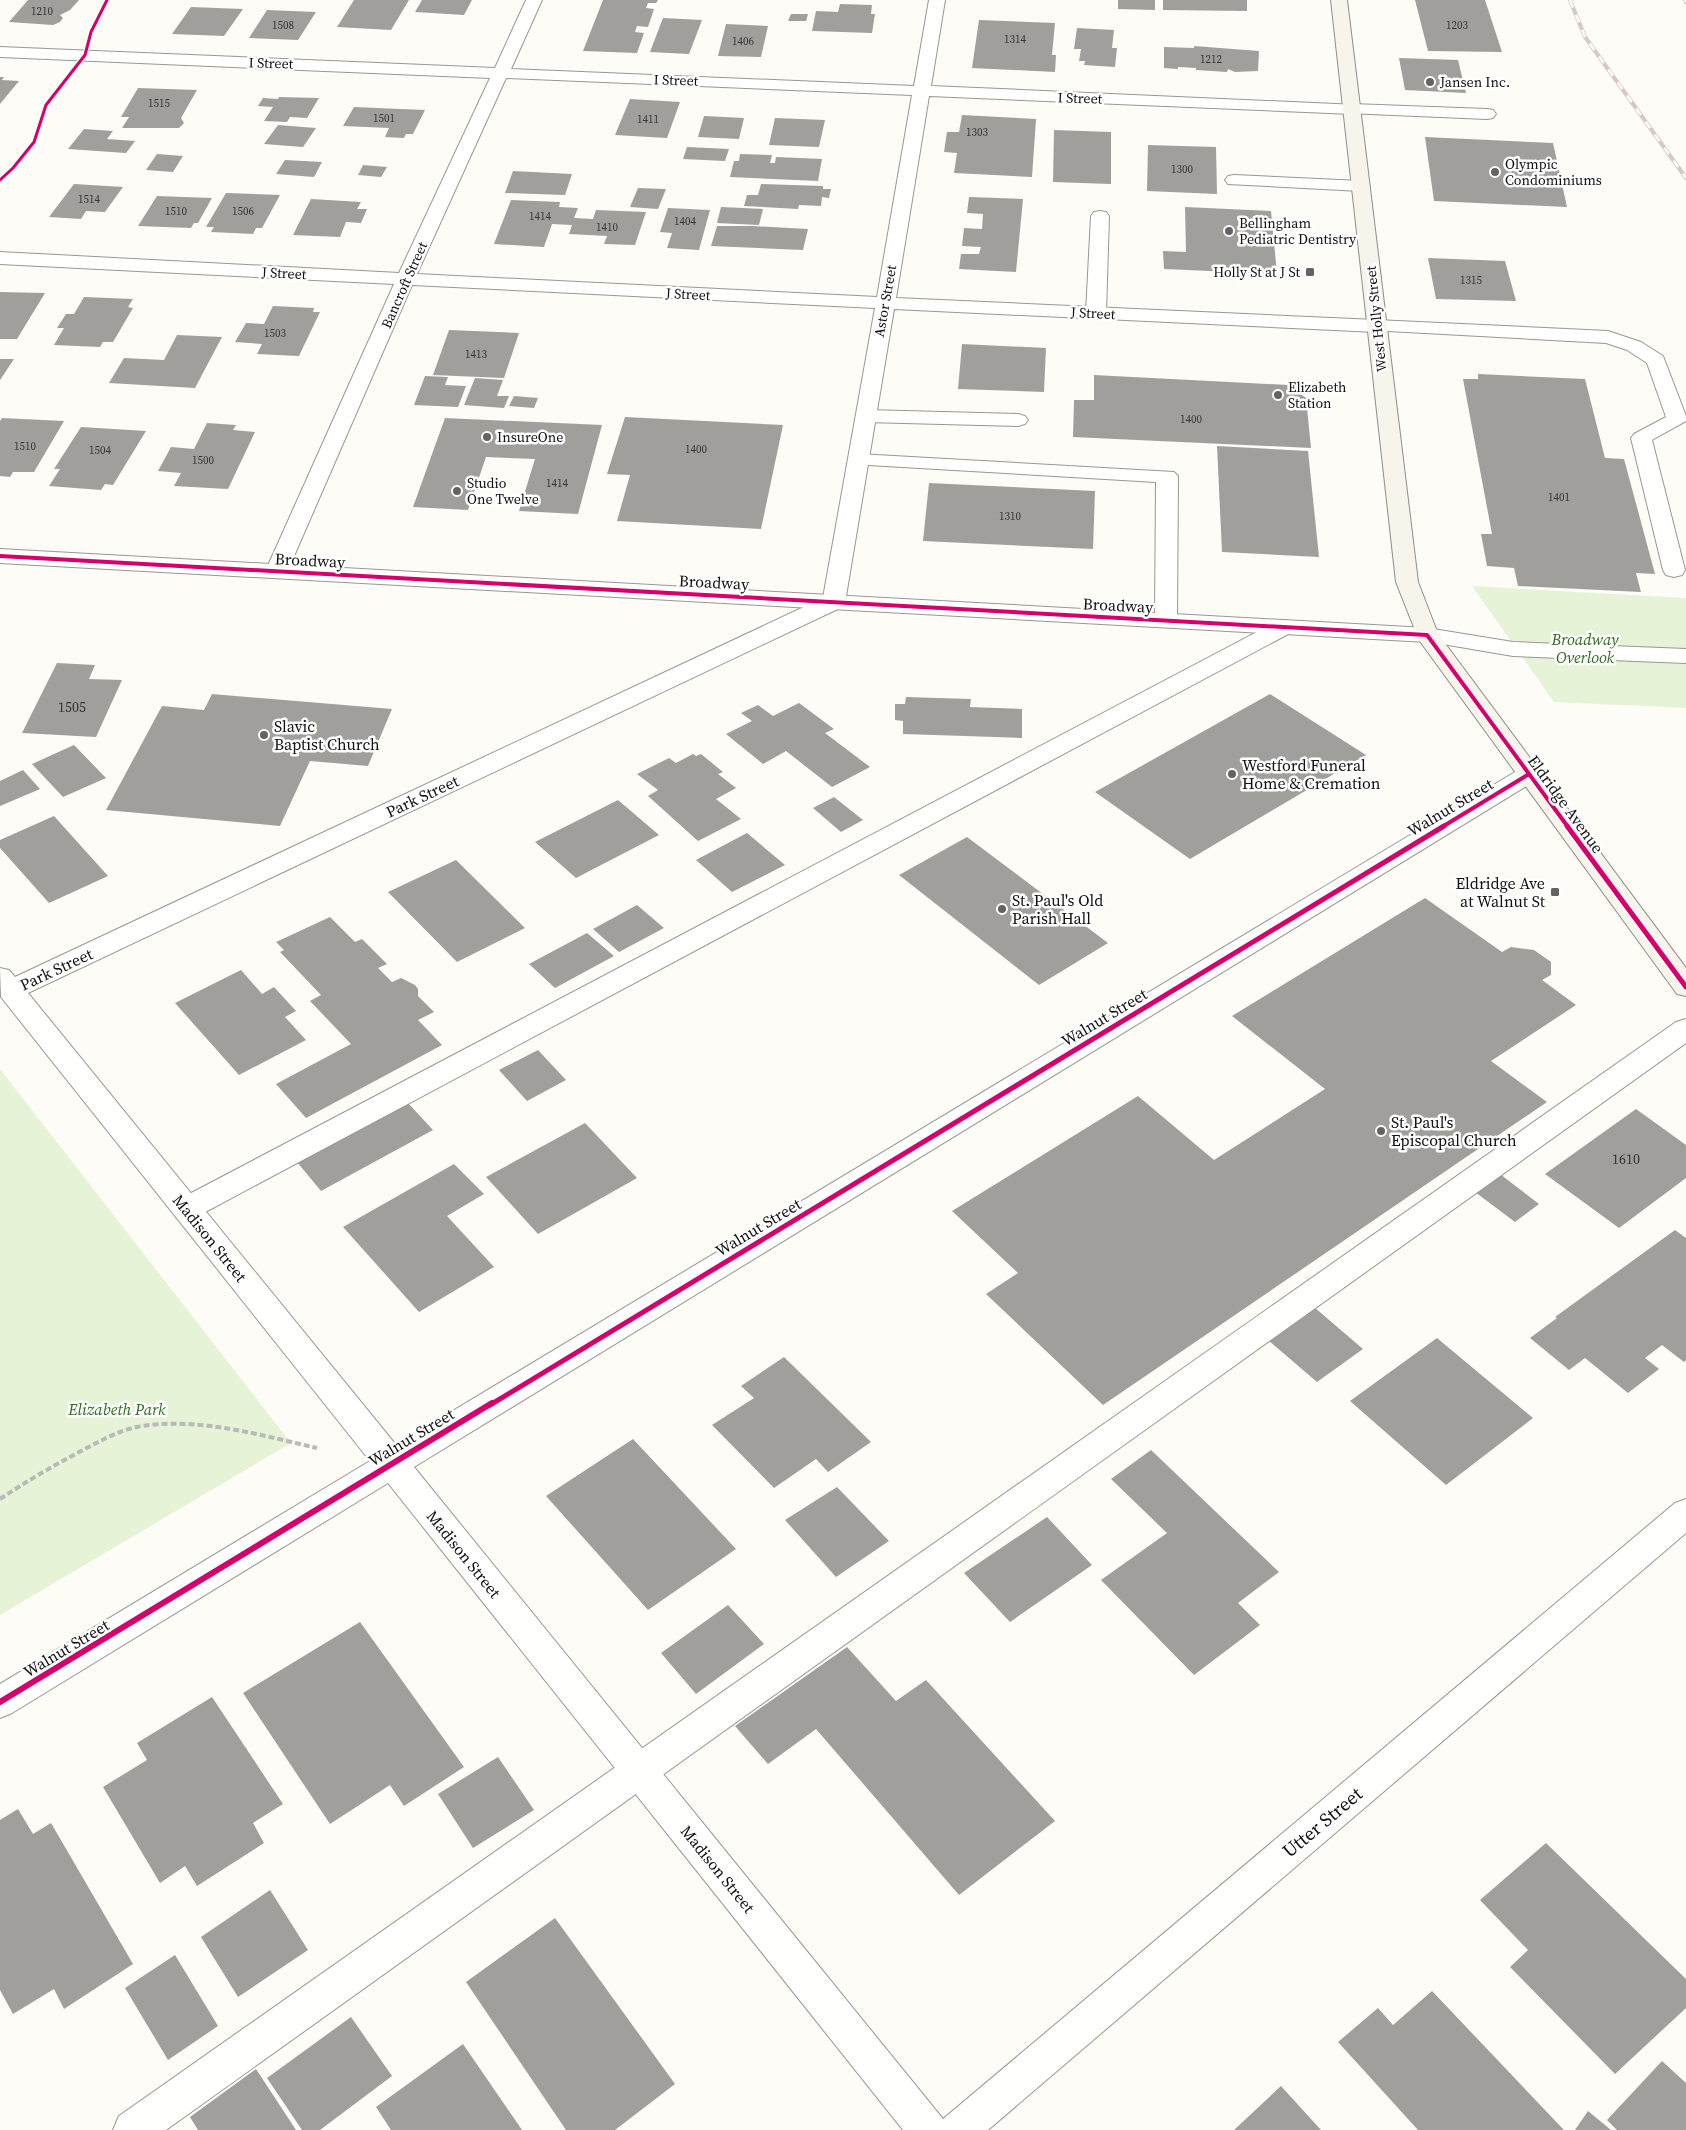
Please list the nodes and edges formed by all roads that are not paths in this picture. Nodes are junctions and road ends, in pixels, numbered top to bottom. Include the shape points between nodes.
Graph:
1 (534, 0) edge
2 (937, 0) edge
3 (1339, 0) edge
4 (0, 52) edge
5 (500, 73) junction
6 (921, 91) junction
7 (1352, 109) junction
8 (1486, 114) dead end
9 (1234, 180) dead end
10 (1360, 186) junction
11 (1100, 216) dead end
12 (0, 258) edge
13 (406, 279) junction
14 (885, 303) junction
15 (1096, 313) junction
16 (1376, 326) junction
17 (866, 416) junction
18 (1018, 420) dead end
19 (858, 460) junction
20 (2, 556) edge
21 (277, 570) junction
22 (1674, 570) dead end
23 (834, 602) junction
24 (1166, 620) junction
25 (1284, 627) junction
26 (1427, 634) junction
27 (1686, 656) edge
28 (1528, 774) junction
29 (5, 984) edge
30 (1686, 987) edge
31 (1686, 1029) edge
32 (186, 1209) junction
33 (392, 1464) junction
34 (1686, 1513) edge
35 (0, 1702) edge
36 (640, 1771) junction
37 (133, 2130) edge
38 (928, 2130) edge
39 (958, 2130) edge

1 - 5 street, Bancroft Street
2 - 6 street, Astor Street
3 - 7 main road, West Holly Street
4 - 5 street, I Street
5 - 6 street, I Street
5 - 13 street, Bancroft Street
6 - 7 street, I Street
6 - 14 street, Astor Street
7 - 8 street, I Street
7 - 10 main road, West Holly Street
9 - 10 street
10 - 16 main road, West Holly Street
11 - 15 street
12 - 13 street, J Street
13 - 14 street, J Street
13 - 21 street, Bancroft Street
14 - 15 street, J Street
14 - 17 street, Astor Street
15 - 16 street, J Street
16 - 22 street, J Street via 1608,337 1634,346 1656,360 1677,419 1641,438
16 - 26 main road, West Holly Street via 1404,565 1407,582
17 - 18 street
17 - 19 street, Astor Street
19 - 23 street, Astor Street
19 - 24 street via 1167,476
20 - 21 street, Broadway
21 - 23 street, Broadway
23 - 24 street, Broadway
23 - 29 street, Park Street
24 - 25 street, Broadway
25 - 26 street, Broadway
25 - 32 street
26 - 27 street, Broadway via 1512,649
26 - 28 main road, Eldridge Avenue
28 - 30 main road, Eldridge Avenue
28 - 33 street, Walnut Street
29 - 32 street, Madison Street
31 - 36 street
32 - 33 street, Madison Street
33 - 35 street, Walnut Street
33 - 36 street, Madison Street
34 - 39 street, Utter Street
36 - 37 street
36 - 38 street, Madison Street

